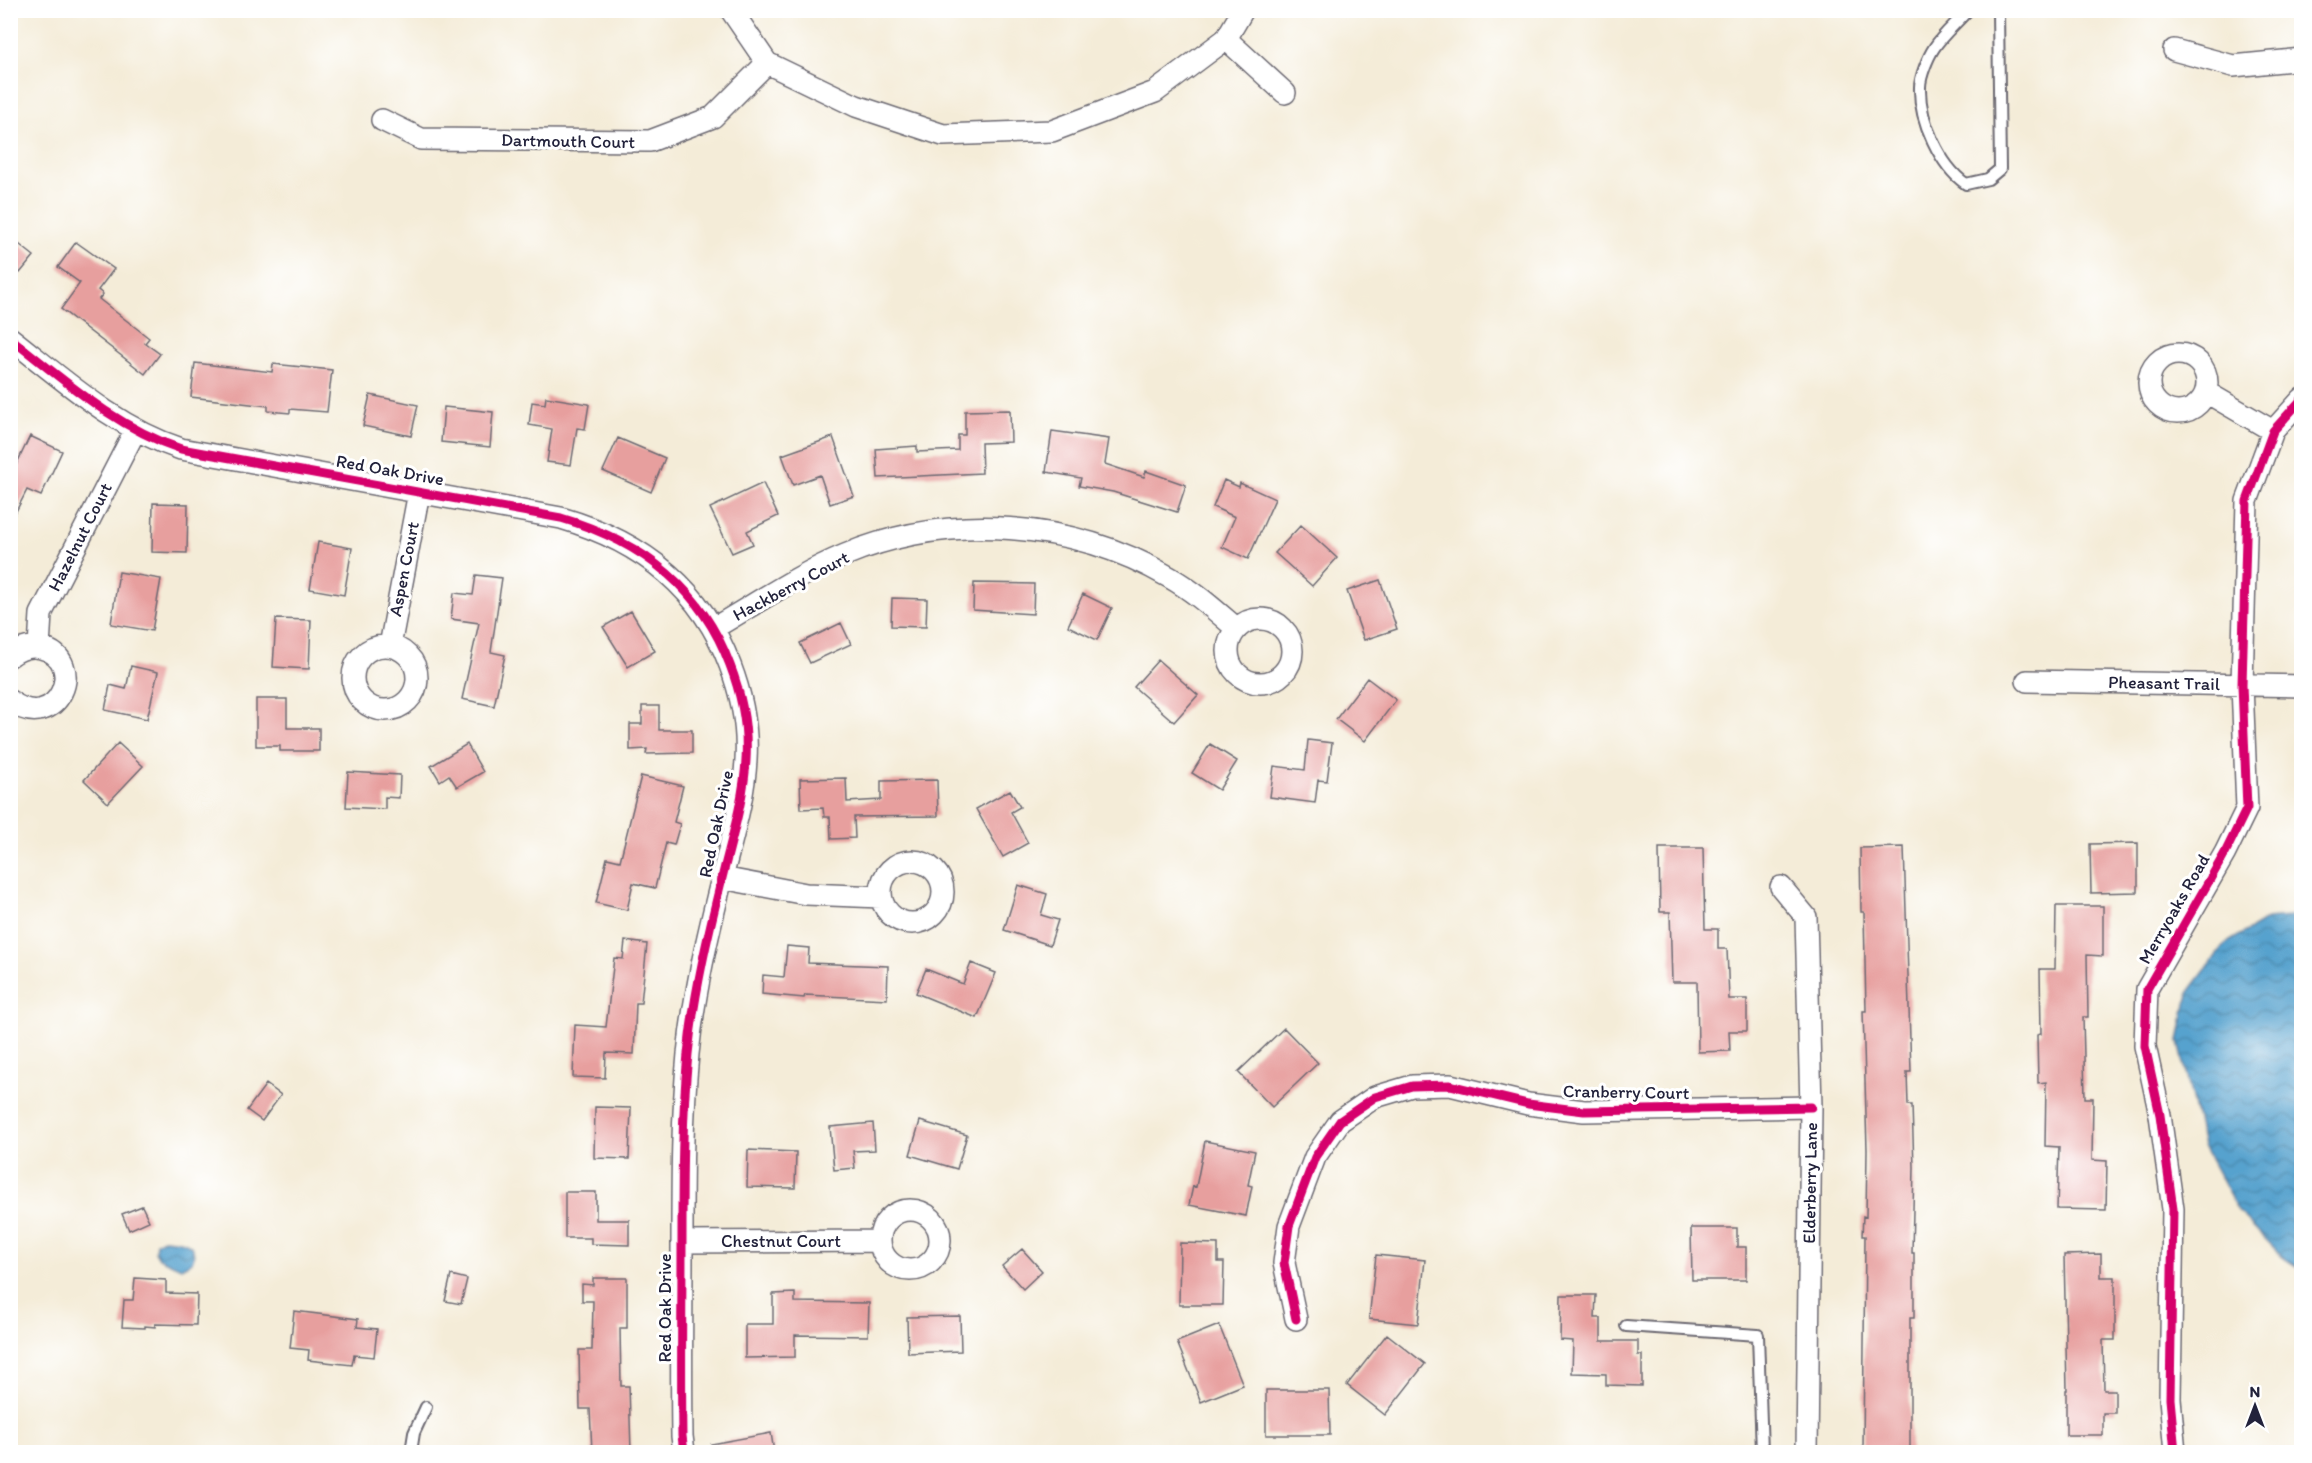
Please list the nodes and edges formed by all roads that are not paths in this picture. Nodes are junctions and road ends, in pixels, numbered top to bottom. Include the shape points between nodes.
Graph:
1 (731, 10) edge
2 (1243, 10) edge
3 (1968, 10) edge
4 (1998, 10) edge
5 (1226, 39) junction
6 (2174, 50) dead end
7 (2301, 59) edge
8 (767, 63) junction
9 (1285, 93) dead end
10 (382, 120) dead end
11 (10, 338) edge
12 (2206, 392) dead end
13 (2301, 399) edge
14 (135, 430) junction
15 (2273, 430) junction
16 (418, 492) junction
17 (714, 628) junction
18 (1238, 629) dead end
19 (390, 646) dead end
20 (39, 647) junction
21 (10, 656) edge
22 (2027, 681) dead end
23 (2242, 685) junction
24 (2301, 686) edge
25 (10, 701) edge
26 (722, 878) junction
27 (1781, 887) dead end
28 (881, 897) dead end
29 (1811, 1107) junction
30 (880, 1241) dead end
31 (682, 1242) junction
32 (1296, 1319) dead end
33 (1626, 1326) dead end
34 (426, 1407) dead end
35 (411, 1452) edge
36 (684, 1452) edge
37 (1762, 1452) edge
38 (1807, 1452) edge
39 (2175, 1452) edge

1 - 8 street
2 - 5 street
3 - 4 lane via 1933,48 1920,85 1928,129 1940,156 1966,184 1988,180 2000,169
5 - 8 street via 1155,92 1052,131 943,135 856,106
5 - 9 street
6 - 7 street via 2233,66
8 - 10 street, Dartmouth Court via 713,117 650,141 421,139
11 - 14 street, Red Oak Drive
12 - 15 street
13 - 15 street, Merryoaks Road
14 - 16 street, Red Oak Drive via 199,453
14 - 20 street, Hazelnut Court via 41,614
15 - 23 street, Merryoaks Road via 2247,501
16 - 17 street, Red Oak Drive via 561,518 603,532 663,569
16 - 19 street, Aspen Court
17 - 18 street, Hackberry Court via 814,570 867,547 947,529 993,527 1071,538 1129,557 1193,592
17 - 26 street, Red Oak Drive via 738,686 746,735 743,786
20 - 21 street via 23,648
20 - 25 street via 53,654 63,666 65,682 60,697 48,707 32,711
22 - 23 street, Pheasant Trail
23 - 24 street, Pheasant Trail
23 - 39 street, Merryoaks Road via 2247,808 2147,989 2145,1046 2160,1115 2173,1209 2170,1399
26 - 28 street via 806,894
26 - 31 street, Red Oak Drive via 701,968 688,1051 682,1133
27 - 29 street, Elderberry Lane via 1806,917
29 - 32 street, Cranberry Court via 1584,1111 1528,1104 1450,1085 1412,1086 1375,1097 1340,1121 1315,1157 1290,1226 1284,1263
29 - 38 street, Elderberry Lane
30 - 31 street, Chestnut Court
31 - 36 street, Red Oak Drive
33 - 37 lane via 1758,1335
34 - 35 lane via 414,1433

